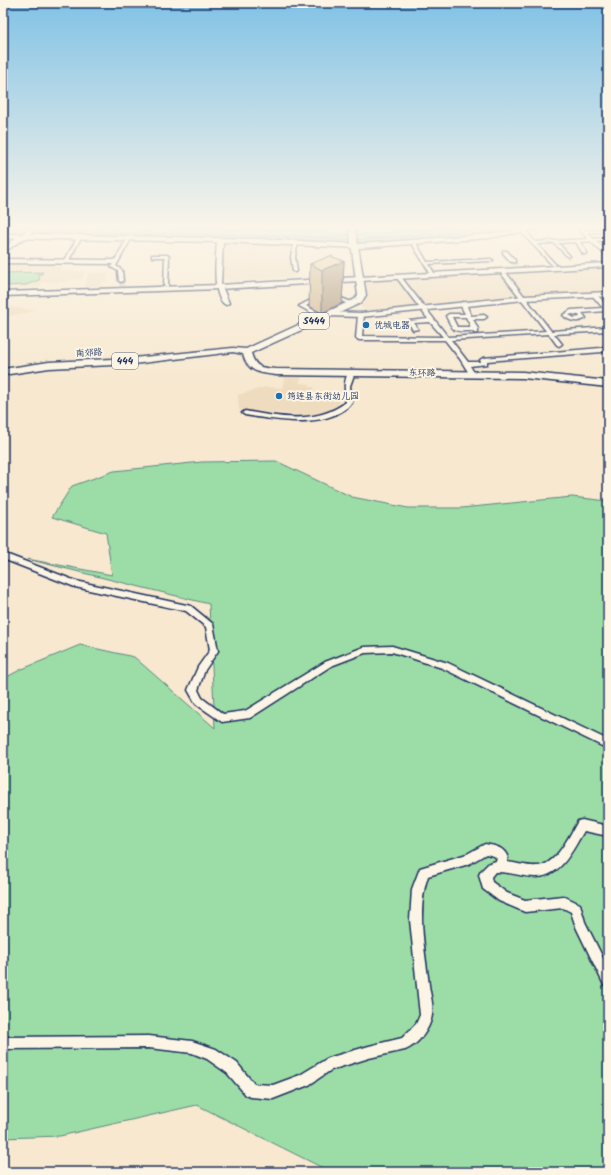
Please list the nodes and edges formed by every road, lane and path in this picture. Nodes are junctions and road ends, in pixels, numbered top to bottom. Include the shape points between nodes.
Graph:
1 (166, 283) edge
2 (262, 283) edge
3 (360, 283) edge
4 (403, 283) edge
5 (512, 283) edge
6 (122, 285) joint
7 (219, 285) junction
8 (166, 286) junction
9 (3, 293) edge
10 (594, 294) junction
11 (608, 294) edge
12 (524, 298) junction
13 (226, 304) dead end
14 (353, 304) junction
15 (463, 304) junction
16 (422, 308) junction
17 (607, 310) edge
18 (574, 312) dead end
19 (362, 315) junction
20 (326, 316) junction
21 (469, 316) junction
22 (484, 317) dead end
23 (431, 320) junction
24 (415, 329) dead end
25 (475, 329) junction
26 (608, 329) edge
27 (550, 332) junction
28 (479, 336) junction
29 (446, 338) junction
30 (559, 344) dead end
31 (608, 347) edge
32 (247, 352) junction
33 (467, 364) junction
34 (3, 372) edge
35 (352, 372) junction
36 (472, 374) junction
37 (608, 384) edge
38 (245, 413) dead end
39 (3, 556) edge
40 (608, 745) edge
41 (608, 831) edge
42 (500, 866) junction
43 (608, 981) edge
44 (3, 1043) edge

1 - 8 street
2 - 7 main road
3 - 14 main road via 362,295
4 - 16 street
5 - 12 street
6 - 8 main road
6 - 9 main road
7 - 8 main road
7 - 9 main road
7 - 13 street
10 - 11 street
10 - 12 street
10 - 17 street
12 - 15 street
12 - 27 street
14 - 19 street
14 - 20 main road, S444
14 - 20 street via 328,294 302,306
15 - 16 street
15 - 21 street
16 - 19 street
16 - 23 street
17 - 18 street
19 - 20 street
19 - 29 street via 359,338
20 - 32 main road, S444
21 - 22 street
21 - 25 street
21 - 25 street via 449,316 455,329
23 - 24 street via 411,322
23 - 29 street
25 - 28 street
26 - 27 street
27 - 28 street
27 - 30 street
28 - 29 street
29 - 33 street
31 - 33 street via 602,350 484,360 485,363
32 - 34 main road, 南郊路 / 444 via 233,350 133,361 49,365
32 - 35 main road, 东环路 via 249,364 258,370
33 - 36 street
35 - 36 main road, 东环路
35 - 38 street via 347,386 349,403 342,410 319,418
36 - 37 main road, 东环路 via 523,375
39 - 40 street via 75,584 188,608 210,626 214,651 201,669 193,690 199,700 222,718 247,715 328,664 364,650 392,649 445,665
41 - 42 street via 582,825 560,860 545,872 528,872
42 - 43 street via 493,867 485,875 487,885 503,897 525,906 563,902 576,908 580,923
42 - 44 street via 503,858 497,851 485,849 469,859 424,872 418,889 416,920 426,1015 421,1028 405,1044 328,1065 304,1080 273,1092 251,1090 232,1068 211,1054 192,1047 149,1042

